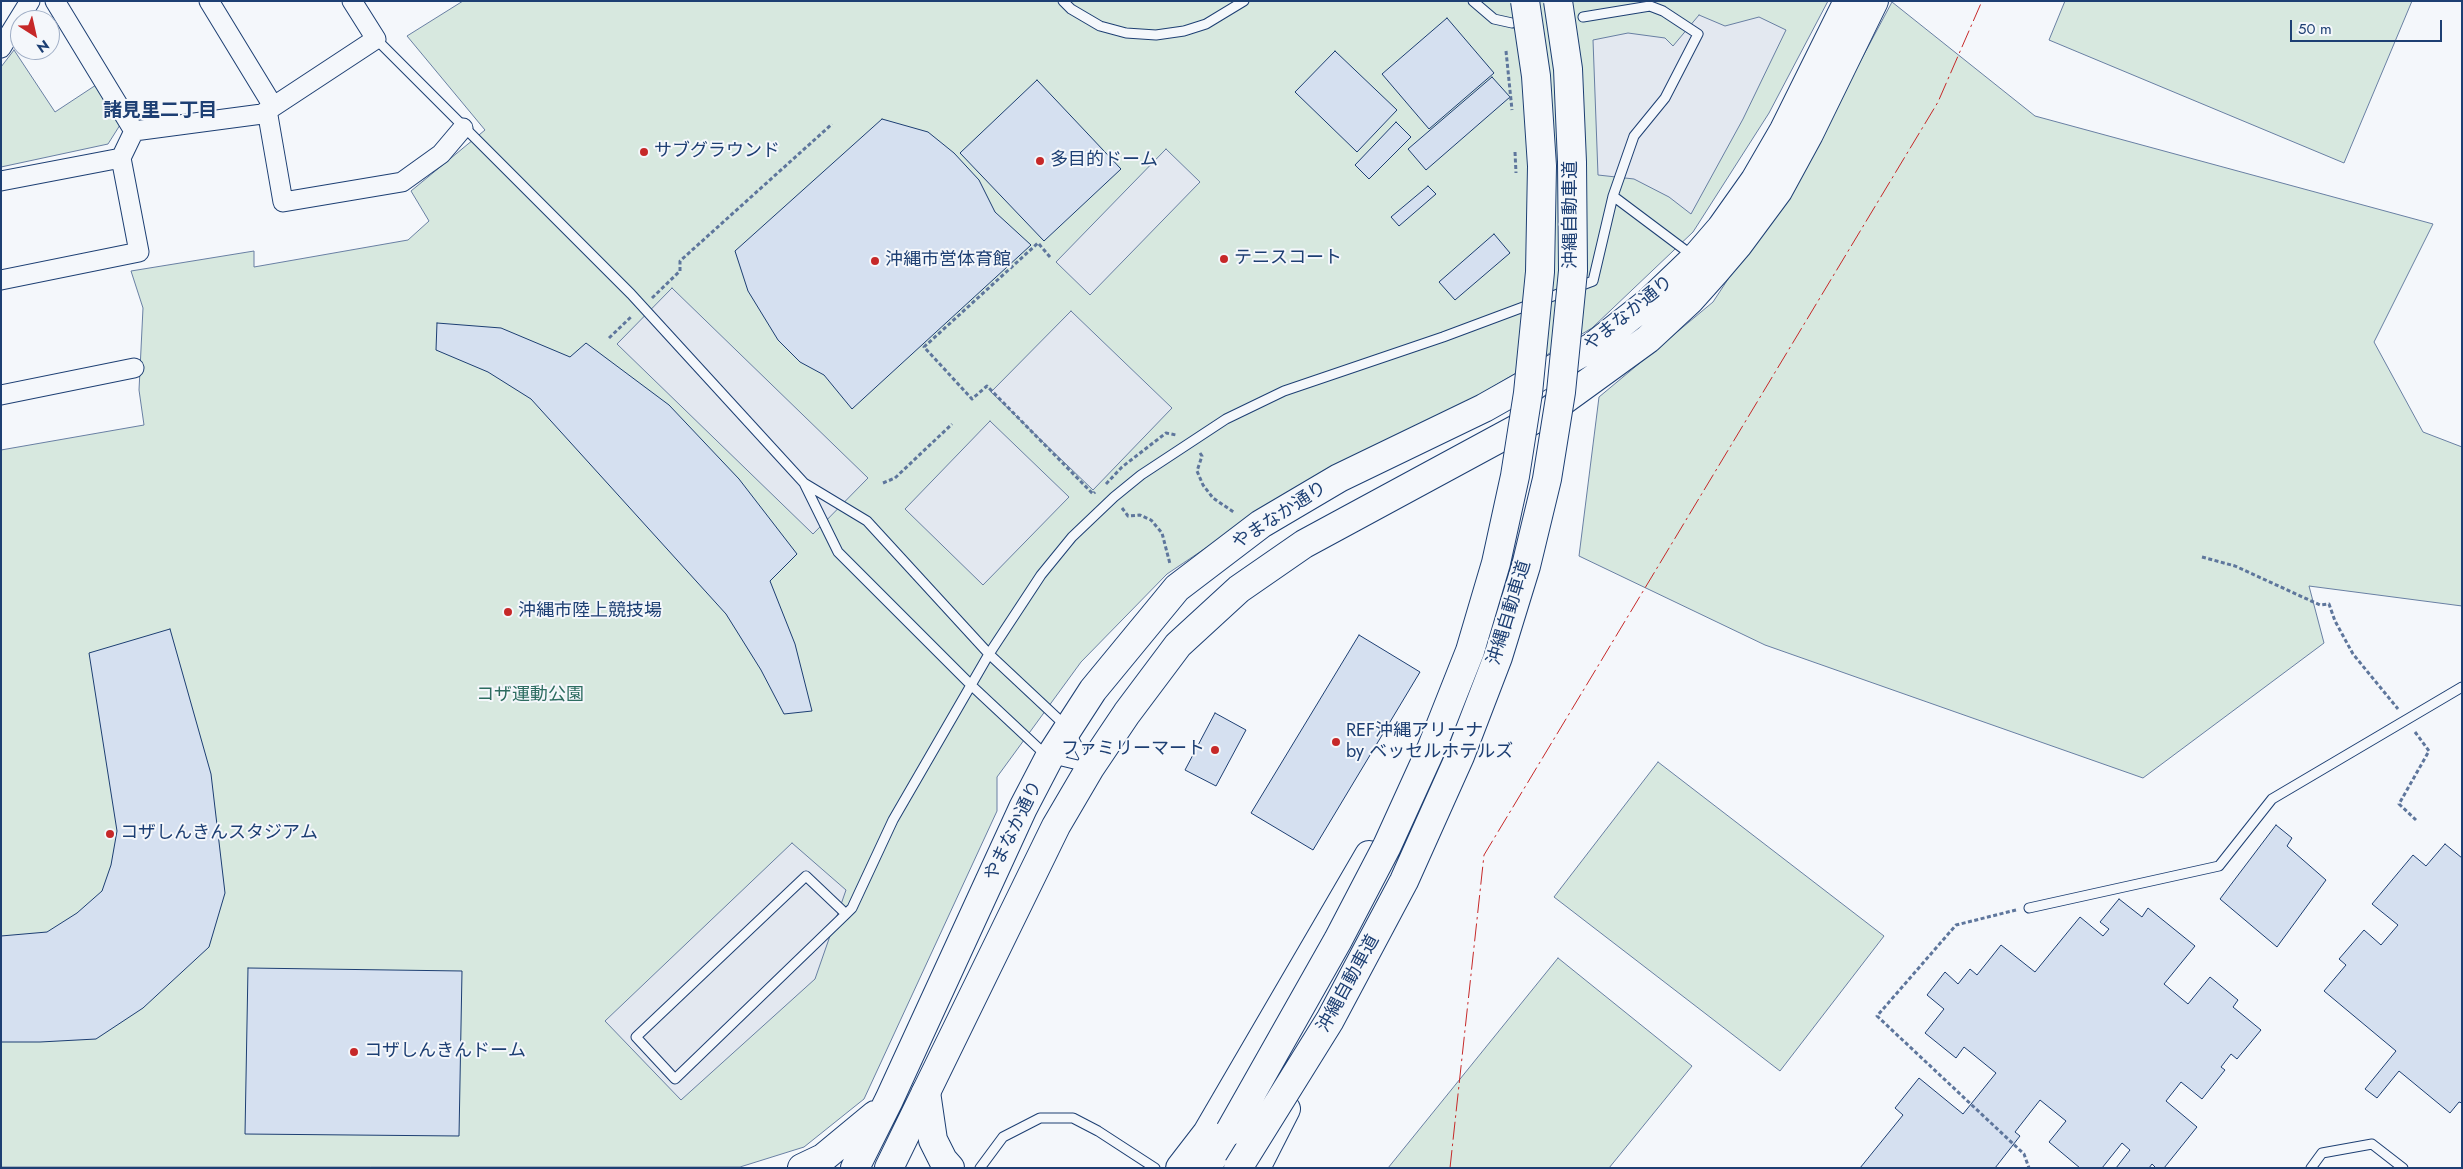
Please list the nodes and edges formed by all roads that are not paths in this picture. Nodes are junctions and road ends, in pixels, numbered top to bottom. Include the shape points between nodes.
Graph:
1 (30, 1) edge
2 (55, 1) edge
3 (209, 1) edge
4 (352, 1) edge
5 (1062, 1) edge
6 (1244, 1) edge
7 (1473, 1) edge
8 (1558, 1) edge
9 (1848, 1) edge
10 (1874, 1) edge
11 (1518, 12) edge
12 (1583, 17) dead end
13 (376, 39) junction
14 (1, 48) edge
15 (270, 108) junction
16 (463, 128) junction
17 (134, 130) junction
18 (121, 158) junction
19 (1, 181) edge
20 (1613, 196) junction
21 (1706, 265) junction
22 (1, 280) edge
23 (134, 368) dead end
24 (1, 395) edge
25 (804, 483) junction
26 (989, 654) junction
27 (972, 686) junction
28 (2462, 688) edge
29 (1068, 728) junction
30 (1432, 747) junction
31 (1049, 758) junction
32 (1090, 768) junction
33 (2028, 908) road end
34 (846, 914) junction
35 (1330, 1020) junction
36 (926, 1092) junction
37 (889, 1100) junction
38 (802, 1168) edge
39 (855, 1168) edge
40 (889, 1168) edge
41 (950, 1168) edge
42 (980, 1168) edge
43 (1156, 1168) edge
44 (1180, 1168) edge
45 (1206, 1168) edge
46 (1238, 1168) edge
47 (1256, 1168) edge
48 (2311, 1168) edge
49 (2403, 1168) edge

1 - 14 street
2 - 17 street
3 - 15 street
4 - 13 street
5 - 6 lane via 1100,26 1126,34 1156,35 1206,24
7 - 11 lane via 1494,19
8 - 35 main road, 沖縄自動車道, bridge via 1568,69 1573,271 1562,392 1547,479 1526,566 1498,658 1460,756 1404,881
9 - 21 main road, やまなか通り via 1784,130 1721,228
10 - 21 main road, やまなか通り via 1778,191 1738,245
11 - 30 main road, 沖縄自動車道, bridge via 1536,76 1542,166 1540,272 1528,393 1515,476 1496,563 1470,651
12 - 20 lane via 1650,6 1698,34 1665,98 1634,136
13 - 15 street
13 - 16 lane
15 - 16 street via 283,202 402,182 441,154
15 - 17 street via 262,114
16 - 25 lane via 643,306
17 - 18 street
18 - 19 street
18 - 22 street via 139,252
20 - 21 lane
20 - 26 lane via 1593,280 1444,337 1284,391 1191,440 1114,497 1072,537 1041,575
21 - 29 main road, やまなか通り via 1649,302 1592,347 1484,408 1339,478 1261,524 1177,588 1093,690
21 - 32 main road, やまなか通り via 1690,300 1648,339 1546,413 1304,544 1239,588 1178,645
23 - 24 street
25 - 26 lane via 867,521
25 - 27 lane via 838,552
26 - 27 lane
26 - 29 lane
27 - 31 lane
27 - 34 lane via 893,820 852,908
28 - 33 lane via 2272,799 2219,866
29 - 31 main road, やまなか通り
29 - 32 lane
30 - 44 main road, bridge via 1207,1134
30 - 45 main road, 沖縄自動車道, bridge via 1387,846 1338,940
31 - 32 lane
31 - 37 main road, やまなか通り via 1019,816
32 - 36 main road, やまなか通り via 1056,826
34 - 34 lane via 806,876 636,1037 675,1079
35 - 46 main road, 沖縄自動車道, bridge
35 - 47 main road, bridge
36 - 40 main road, やまなか通り
36 - 41 main road via 933,1140
37 - 38 main road via 865,1125 823,1158
37 - 39 main road, やまなか通り
42 - 43 lane via 1003,1137 1040,1118 1073,1118
48 - 49 lane via 2322,1153 2372,1144

